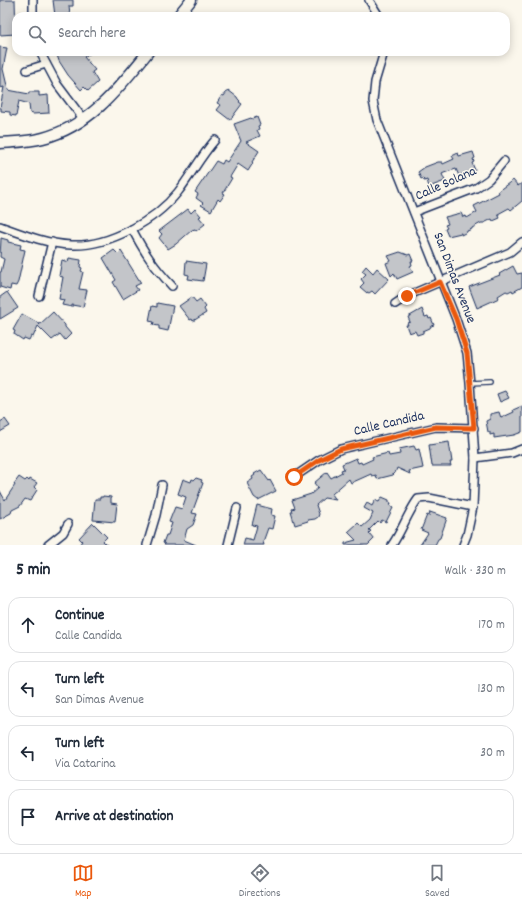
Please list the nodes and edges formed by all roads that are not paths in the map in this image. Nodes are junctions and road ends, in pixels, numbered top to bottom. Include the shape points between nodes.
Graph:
1 (34, 0) edge
2 (191, 0) edge
3 (369, 0) edge
4 (34, 12) edge
5 (181, 12) edge
6 (376, 12) edge
7 (42, 56) edge
8 (145, 56) edge
9 (383, 56) edge
10 (46, 64) junction
11 (27, 70) dead end
12 (84, 120) junction
13 (215, 140) dead end
14 (0, 143) edge
15 (504, 161) dead end
16 (414, 212) junction
17 (0, 226) edge
18 (132, 229) junction
19 (52, 242) junction
20 (522, 242) edge
21 (440, 282) junction
22 (172, 286) dead end
23 (39, 296) dead end
24 (395, 304) dead end
25 (490, 382) dead end
26 (470, 383) junction
27 (474, 428) junction
28 (522, 449) edge
29 (475, 458) junction
30 (294, 477) dead end
31 (162, 485) dead end
32 (473, 507) junction
33 (237, 508) dead end
34 (68, 524) dead end
35 (48, 545) edge
36 (147, 545) edge
37 (228, 545) edge
38 (392, 545) edge
39 (463, 545) edge

1 - 4 street
2 - 5 street
3 - 6 street
7 - 10 street
8 - 12 street via 127,79
9 - 16 street, San Dimas Avenue via 375,82 373,101 377,120
10 - 11 street
10 - 12 street via 57,84
12 - 14 street via 43,138
13 - 18 street via 170,201
15 - 16 street, Calle Solana via 489,179 476,188
16 - 21 street, San Dimas Avenue
17 - 19 street
18 - 19 street via 118,236 86,244
18 - 22 street via 156,269
19 - 23 street
20 - 21 street via 510,252
21 - 24 street
21 - 26 street, San Dimas Avenue via 467,353
25 - 26 lane
26 - 27 street, San Dimas Avenue
27 - 29 street, San Dimas Avenue
27 - 30 street, Calle Candida via 436,427 341,449
28 - 29 street via 512,453
29 - 32 street, San Dimas Avenue
31 - 36 street
32 - 38 street via 429,498 418,500
32 - 39 street, San Dimas Avenue
33 - 37 street
34 - 35 street via 63,533

